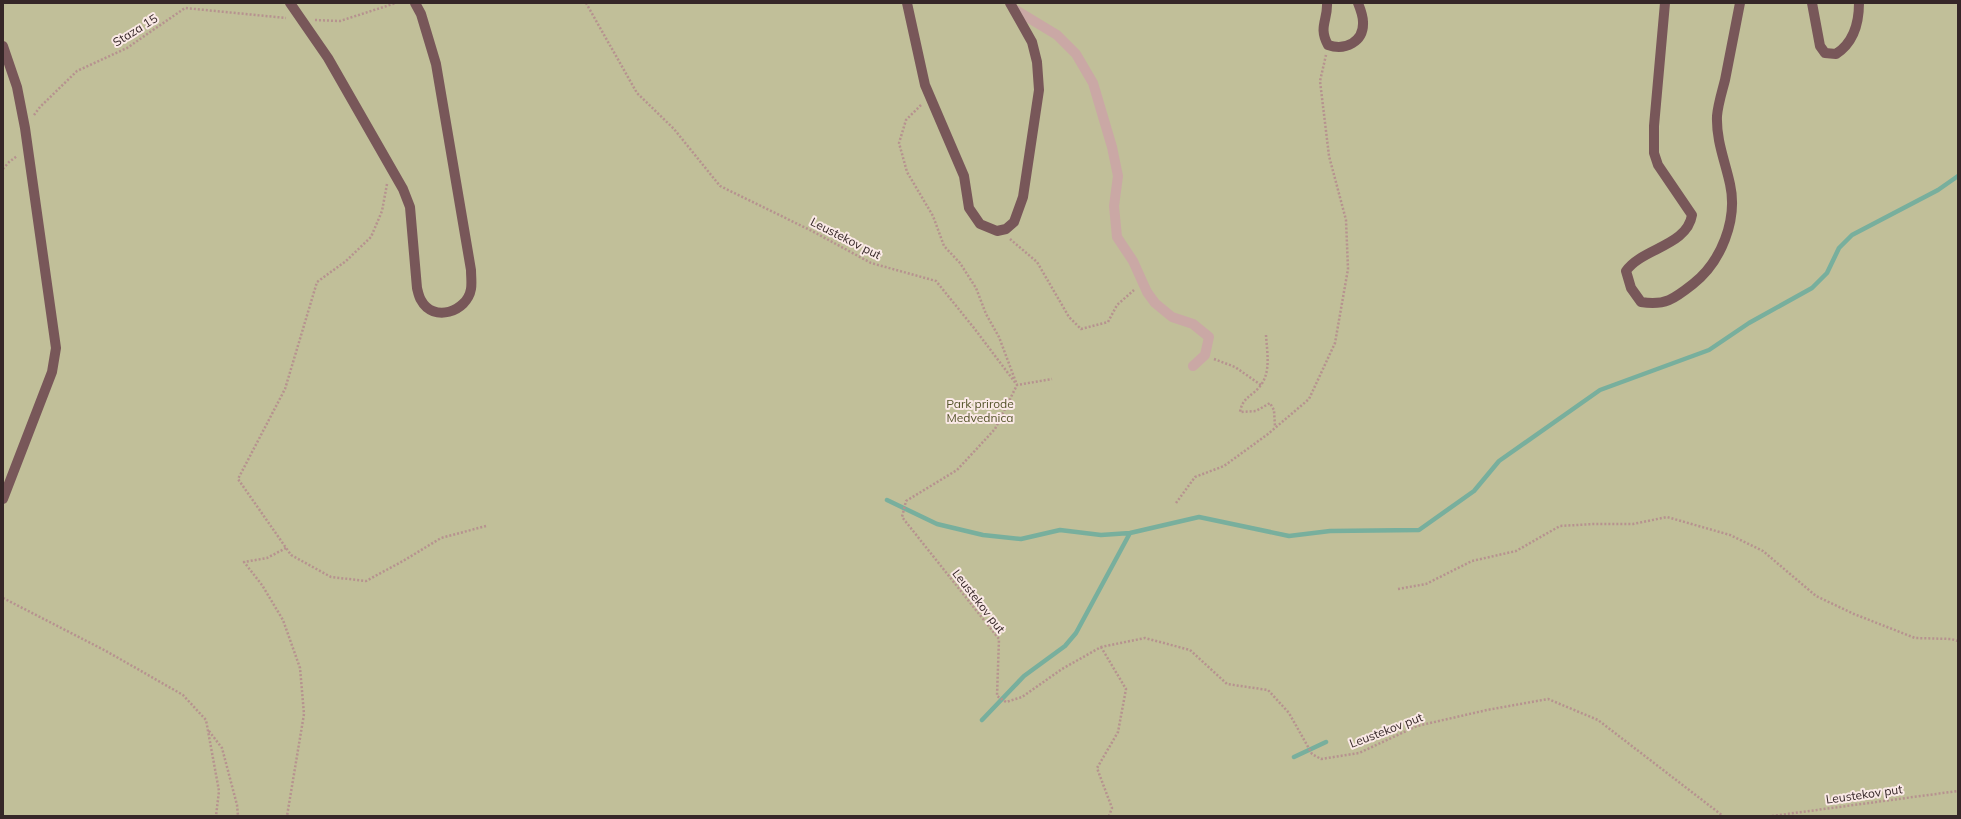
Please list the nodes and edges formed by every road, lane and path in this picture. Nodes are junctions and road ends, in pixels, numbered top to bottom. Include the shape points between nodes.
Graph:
1 (290, 3) edge
2 (396, 3) edge
3 (415, 3) edge
4 (586, 3) edge
5 (907, 3) edge
6 (1327, 3) edge
7 (1358, 3) edge
8 (1665, 3) edge
9 (1740, 3) edge
10 (1812, 3) edge
11 (1859, 3) edge
12 (1012, 6) edge
13 (302, 19) junction
14 (1328, 45) junction
15 (3, 46) edge
16 (932, 101) junction
17 (26, 128) junction
18 (28, 156) junction
19 (390, 164) junction
20 (3, 169) edge
21 (1001, 231) junction
22 (1143, 284) junction
23 (1266, 336) dead end
24 (1205, 355) junction
25 (1193, 366) dead end
26 (1052, 379) dead end
27 (1017, 384) junction
28 (1261, 385) junction
29 (1275, 428) junction
30 (3, 499) edge
31 (1176, 503) dead end
32 (486, 526) dead end
33 (286, 548) junction
34 (1398, 589) dead end
35 (3, 598) edge
36 (1958, 641) edge
37 (1102, 647) junction
38 (209, 731) junction
39 (1958, 791) edge
40 (216, 816) edge
41 (238, 816) edge
42 (287, 816) edge
43 (1109, 816) edge
44 (1723, 816) edge
45 (1772, 816) edge

1 - 13 main road
2 - 13 path, Staza 15 via 340,21
3 - 19 main road via 421,14 436,64 471,270 471,290 465,302 452,312 429,309 421,301 417,288 410,207
4 - 27 path, Leustekov put via 637,93 674,129 720,186 871,263 936,281
5 - 16 main road via 920,63
6 - 14 main road via 1323,37
7 - 14 main road via 1363,21 1361,33 1354,43 1338,48
8 - 9 main road via 1654,153 1658,165 1692,215 1691,223 1686,230 1664,246 1632,262 1626,271 1630,288 1641,302 1656,304 1681,294 1701,278 1726,240 1731,212 1731,186 1719,145 1717,116
10 - 11 main road via 1820,46 1825,53 1836,54 1843,50 1853,37
12 - 21 main road via 1032,42 1037,62 1039,90 1023,197 1014,222
12 - 22 lane via 1057,35 1076,54 1093,83 1118,176 1114,206 1117,237 1133,261
13 - 17 path, Staza 15 via 185,8 127,48 77,71 40,107
13 - 19 main road
14 - 29 path via 1320,81 1329,156 1346,220 1348,268 1335,343 1309,399
15 - 17 main road via 17,87
16 - 21 main road via 964,176 973,217 985,227
16 - 27 path via 921,104 906,120 899,143 907,172 933,216 944,246 960,263 976,288 986,314 1000,337
17 - 18 main road
18 - 20 path via 15,156
18 - 30 main road via 56,348 52,372
19 - 33 path via 382,211 371,237 346,261 317,282 285,388 238,479
21 - 22 path via 1037,262 1069,317 1081,329 1108,322 1117,305
22 - 24 lane via 1155,303 1172,317 1193,324 1209,337
23 - 28 path via 1267,370
24 - 25 lane
24 - 28 path via 1235,367
26 - 27 path
27 - 37 path, Leustekov put via 995,429 957,470 906,501 902,517 999,639 997,696 1006,702 1022,697 1062,669
28 - 29 path via 1242,403 1240,412 1256,411 1270,403 1274,410
29 - 31 path via 1224,466 1195,477
32 - 33 path via 441,538 366,581 331,577 291,555
33 - 42 path via 267,558 244,562 284,620 300,668 304,714
34 - 36 path via 1426,584 1472,561 1516,551 1560,526 1632,524 1667,517 1730,535 1763,551 1816,596 1854,614 1915,638
35 - 38 path via 106,651 183,695 206,720
37 - 43 path via 1126,688 1118,732 1097,768 1112,808
37 - 44 path, Leustekov put via 1145,638 1190,650 1227,684 1268,690 1289,713 1312,754 1321,759 1359,753 1417,726 1548,699 1598,720
38 - 40 path via 218,791
38 - 41 path via 222,748 236,798
39 - 45 path, Leustekov put

